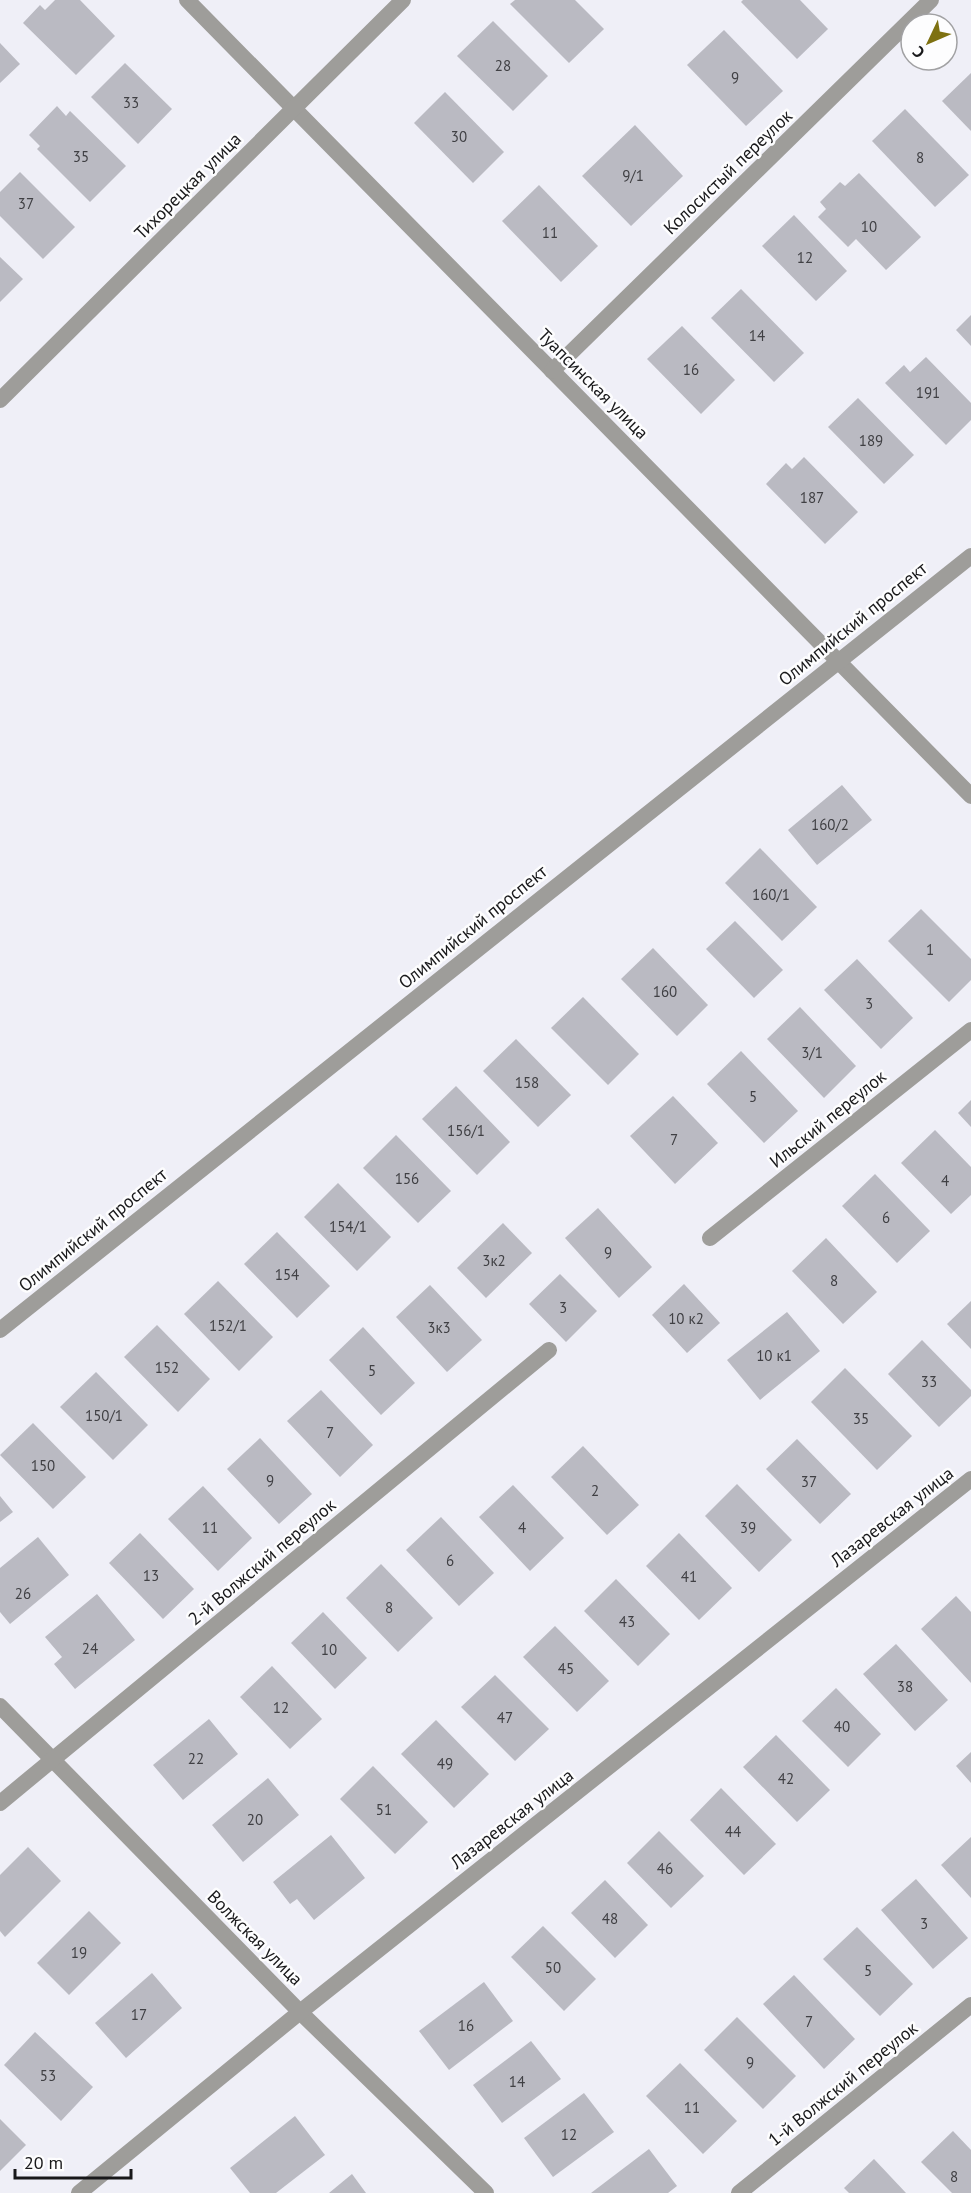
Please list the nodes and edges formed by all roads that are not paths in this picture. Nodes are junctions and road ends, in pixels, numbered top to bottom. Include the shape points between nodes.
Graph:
1 (187, 0) edge
2 (403, 0) edge
3 (931, 0) edge
4 (294, 108) junction
5 (552, 371) junction
6 (0, 400) edge
7 (971, 556) edge
8 (838, 661) junction
9 (971, 795) edge
10 (971, 1030) edge
11 (710, 1238) dead end
12 (0, 1330) edge
13 (549, 1350) dead end
14 (971, 1479) edge
15 (0, 1706) edge
16 (53, 1761) junction
17 (0, 1803) edge
18 (971, 2006) edge
19 (300, 2012) junction
20 (80, 2193) edge
21 (486, 2193) edge
22 (739, 2193) edge

1 - 4 street, Туапсинская улица
2 - 4 street, Тихорецкая улица
3 - 5 street, Колосистый переулок
4 - 5 street, Туапсинская улица
4 - 6 street, Тихорецкая улица
5 - 8 street, Туапсинская улица
7 - 8 street, Олимпийский проспект
8 - 9 street, Туапсинская улица
8 - 12 street, Олимпийский проспект
10 - 11 street, Ильский переулок
13 - 16 street, 2-й Волжский переулок
14 - 19 street, Лазаревская улица
15 - 16 street, Волжская улица
16 - 17 street, 2-й Волжский переулок
16 - 19 street, Волжская улица
18 - 22 street, 1-й Волжский переулок
19 - 20 street, Лазаревская улица
19 - 21 street, Волжская улица

